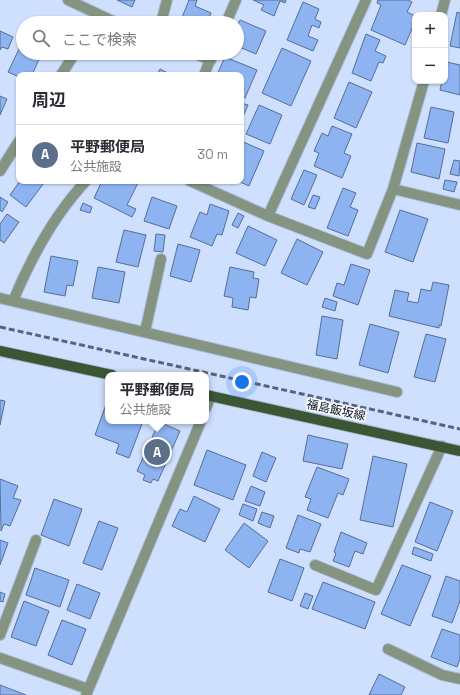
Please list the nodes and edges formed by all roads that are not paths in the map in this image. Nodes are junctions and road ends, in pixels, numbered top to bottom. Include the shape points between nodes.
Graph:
1 (68, 0) edge
2 (167, 0) edge
3 (236, 0) edge
4 (366, 0) edge
5 (445, 0) edge
6 (442, 12) edge
7 (92, 16) edge
8 (163, 16) edge
9 (229, 16) edge
10 (71, 60) edge
11 (210, 60) edge
12 (63, 72) edge
13 (205, 72) edge
14 (423, 84) edge
15 (16, 146) edge
16 (0, 171) edge
17 (83, 184) edge
18 (197, 184) edge
19 (393, 189) junction
20 (460, 205) edge
21 (268, 216) junction
22 (161, 259) dead end
23 (0, 298) edge
24 (13, 301) junction
25 (145, 332) junction
26 (0, 351) edge
27 (105, 374) edge
28 (396, 392) dead end
29 (209, 396) edge
30 (200, 424) edge
31 (442, 446) junction
32 (460, 451) edge
33 (36, 540) dead end
34 (315, 565) dead end
35 (0, 635) edge
36 (388, 649) dead end
37 (0, 658) edge
38 (460, 679) edge
39 (87, 692) edge

1 - 7 street
2 - 8 street
3 - 9 street
4 - 21 street
5 - 6 street
10 - 12 street
11 - 13 street
14 - 19 street
15 - 16 street
17 - 24 street via 68,202 28,267
18 - 21 street
19 - 20 street
19 - 21 street via 367,254
22 - 25 street
23 - 24 street
24 - 25 street
25 - 28 street
26 - 27 main road
29 - 31 main road, 福島飯坂線
30 - 39 street
31 - 32 main road, 福島飯坂線
31 - 34 street via 376,590
33 - 35 street
36 - 38 street via 442,675
37 - 39 street

